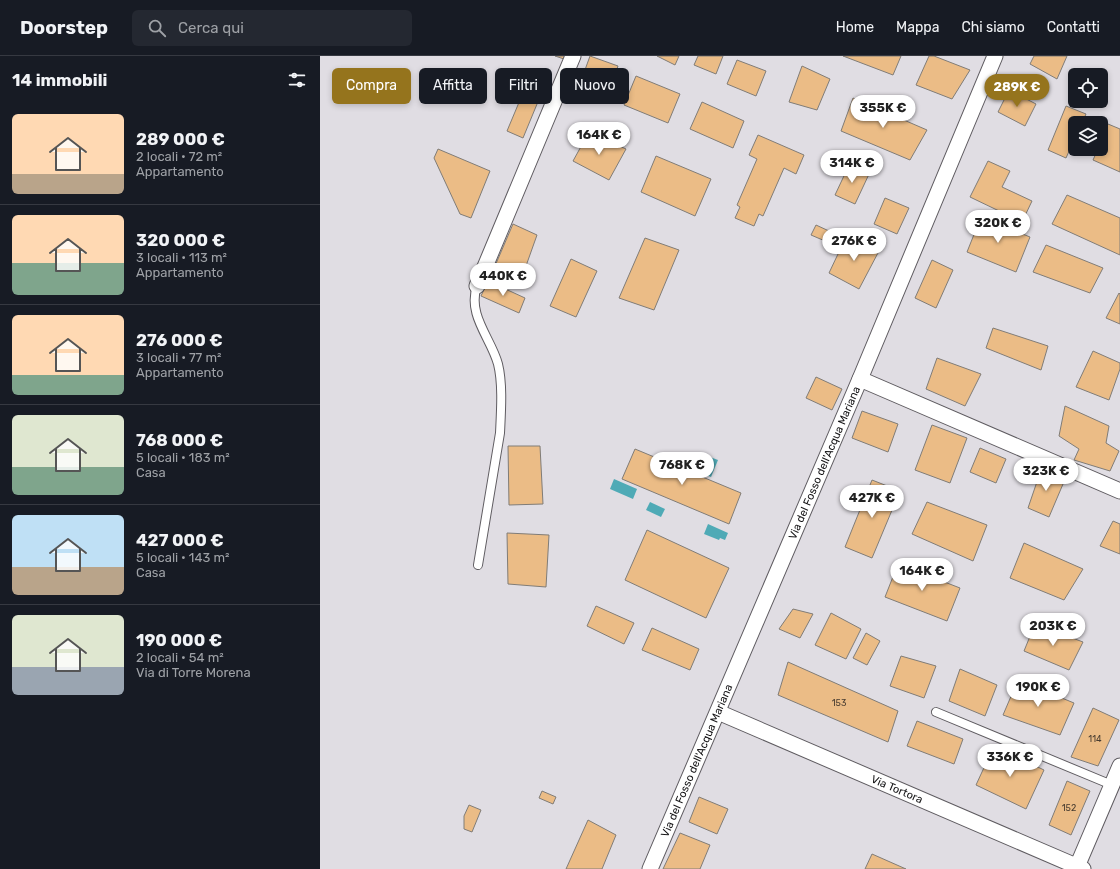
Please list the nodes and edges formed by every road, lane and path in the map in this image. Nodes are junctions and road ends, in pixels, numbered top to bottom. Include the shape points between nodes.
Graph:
1 (573, 56) edge
2 (995, 56) edge
3 (477, 286) joint
4 (860, 379) junction
5 (1120, 491) edge
6 (478, 565) dead end
7 (718, 712) junction
8 (936, 712) dead end
9 (1120, 766) edge
10 (1112, 785) junction
11 (1079, 868) edge
12 (650, 869) edge

1 - 3 street
2 - 4 street, Via del Fosso dell'Acqua Mariana
3 - 6 lane via 474,297 475,309 498,366 501,417
4 - 5 street
4 - 7 street, Via del Fosso dell'Acqua Mariana
7 - 11 street, Via Tortora
7 - 12 street, Via del Fosso dell'Acqua Mariana
8 - 10 lane
9 - 10 street
10 - 11 street

